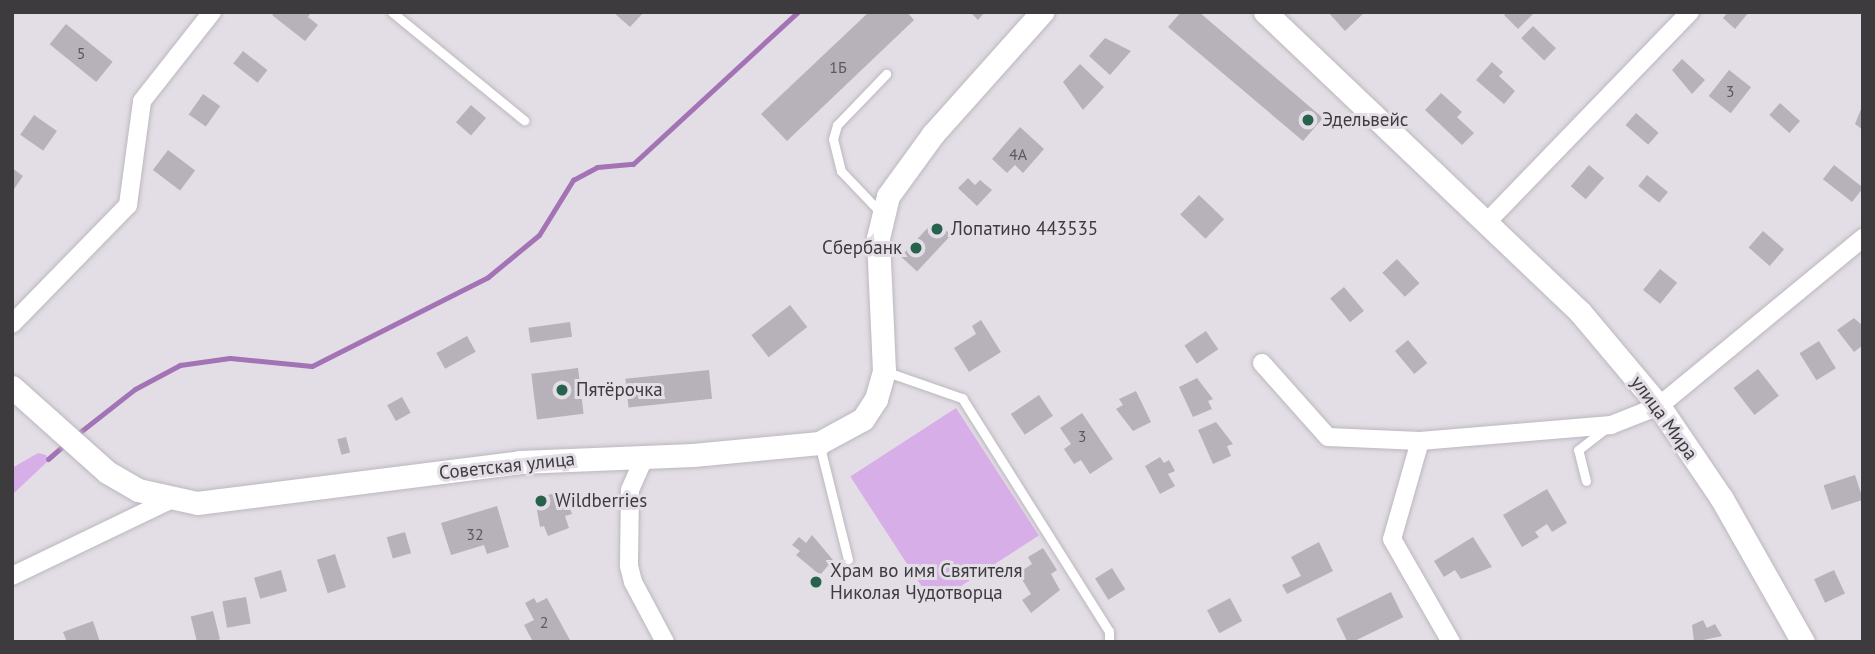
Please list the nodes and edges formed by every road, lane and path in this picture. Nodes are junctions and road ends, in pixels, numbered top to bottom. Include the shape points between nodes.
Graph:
1 (212, 12) edge
2 (392, 12) edge
3 (1042, 12) edge
4 (1265, 12) edge
5 (1690, 12) edge
6 (886, 74) dead end
7 (524, 120) dead end
8 (882, 214) junction
9 (1488, 221) junction
10 (1863, 238) edge
11 (12, 324) edge
12 (1262, 363) dead end
13 (884, 371) junction
14 (12, 387) edge
15 (1659, 406) junction
16 (1611, 425) junction
17 (1420, 441) junction
18 (819, 443) junction
19 (645, 456) junction
20 (1586, 481) dead end
21 (172, 499) junction
22 (848, 559) dead end
23 (12, 576) edge
24 (666, 642) edge
25 (1109, 642) edge
26 (1451, 642) edge
27 (1803, 642) edge

1 - 11 street via 142,101 128,205
2 - 7 lane
3 - 8 street via 912,161
4 - 9 street, улица Мира
5 - 9 street
6 - 8 lane via 837,125 833,139 841,171
8 - 13 street via 878,238
9 - 15 street, улица Мира via 1580,312
10 - 15 street
12 - 17 street via 1328,437
13 - 18 street, Советская улица via 876,399 863,419 841,435
13 - 25 lane via 962,398 1109,631
14 - 21 street, Советская улица via 107,472 138,490
15 - 16 street
15 - 27 street, улица Мира via 1722,499
16 - 17 street
16 - 20 lane via 1578,450
17 - 26 street via 1392,539
18 - 19 street, Советская улица
18 - 22 lane
19 - 21 street, Советская улица via 520,462 233,501
19 - 24 street via 631,490 629,566
21 - 23 street, Советская улица

